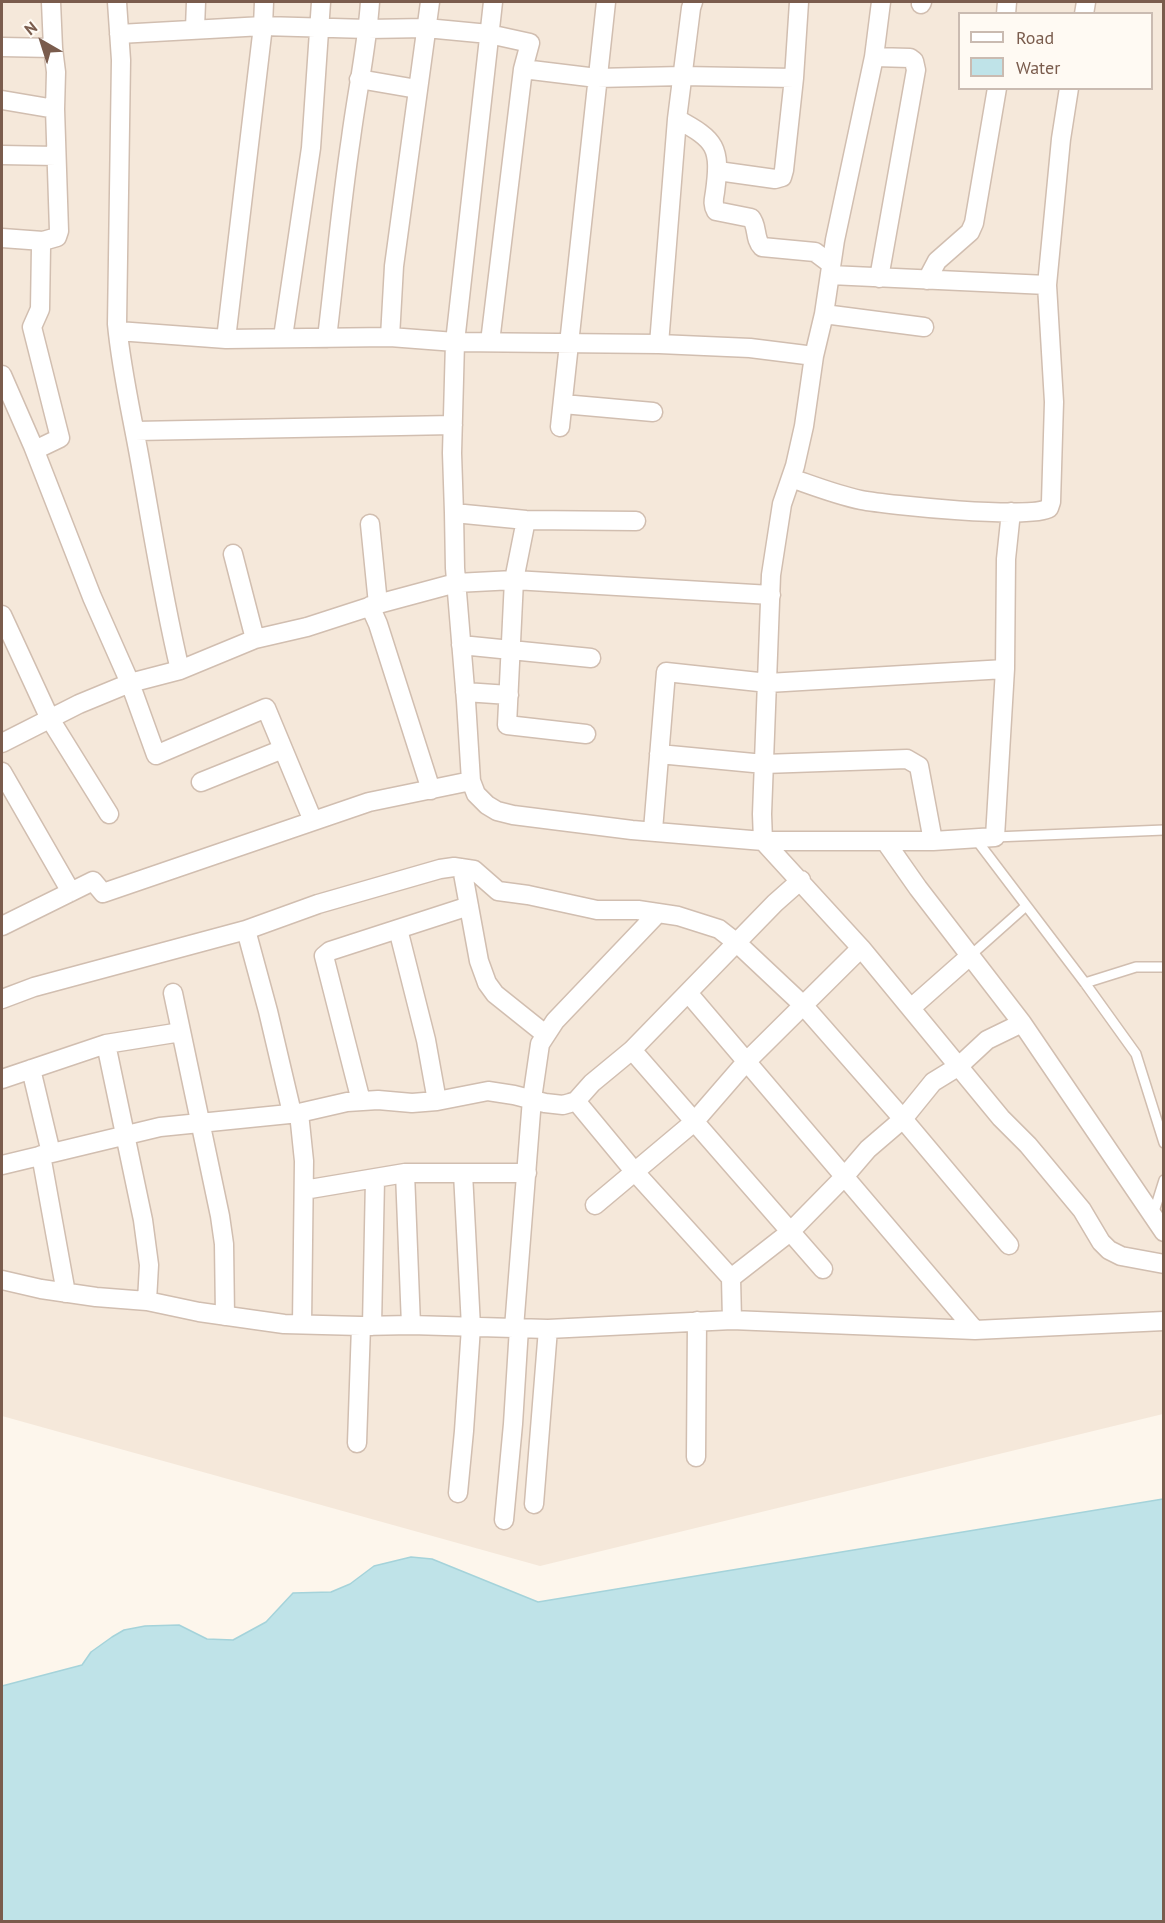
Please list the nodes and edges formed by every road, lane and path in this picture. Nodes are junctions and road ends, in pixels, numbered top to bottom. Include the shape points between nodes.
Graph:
1 (51, 2) edge
2 (117, 2) edge
3 (196, 2) edge
4 (264, 2) edge
5 (321, 2) edge
6 (370, 2) edge
7 (430, 2) edge
8 (493, 2) edge
9 (606, 2) edge
10 (693, 2) edge
11 (799, 2) edge
12 (880, 2) edge
13 (263, 26) junction
14 (195, 28) junction
15 (320, 28) junction
16 (426, 28) junction
17 (368, 29) junction
18 (119, 34) junction
19 (489, 34) junction
20 (2, 46) edge
21 (53, 48) junction
22 (874, 57) junction
23 (523, 69) junction
24 (682, 76) junction
25 (597, 78) junction
26 (794, 78) junction
27 (359, 80) junction
28 (417, 89) junction
29 (997, 90) edge
30 (1069, 90) edge
31 (2, 100) edge
32 (55, 109) junction
33 (677, 118) junction
34 (2, 155) edge
35 (56, 156) junction
36 (718, 171) junction
37 (2, 238) edge
38 (43, 241) junction
39 (831, 270) junction
40 (879, 278) junction
41 (927, 280) junction
42 (1047, 285) junction
43 (824, 314) junction
44 (924, 327) dead end
45 (118, 331) junction
46 (283, 337) junction
47 (390, 337) junction
48 (327, 338) junction
49 (226, 339) junction
50 (455, 342) junction
51 (490, 342) junction
52 (568, 342) junction
53 (659, 344) junction
54 (814, 356) junction
55 (2, 375) edge
56 (563, 404) junction
57 (653, 412) dead end
58 (453, 425) junction
59 (560, 427) dead end
60 (135, 431) junction
61 (35, 450) junction
62 (791, 478) junction
63 (1011, 512) junction
64 (454, 513) junction
65 (526, 520) junction
66 (636, 521) dead end
67 (370, 524) dead end
68 (233, 554) dead end
69 (514, 580) junction
70 (456, 583) junction
71 (771, 595) junction
72 (374, 605) junction
73 (2, 615) edge
74 (255, 639) junction
75 (461, 645) junction
76 (512, 650) junction
77 (591, 658) dead end
78 (1005, 669) junction
79 (180, 670) junction
80 (130, 683) junction
81 (768, 683) junction
82 (465, 692) junction
83 (509, 695) junction
84 (50, 718) junction
85 (586, 734) dead end
86 (2, 742) edge
87 (283, 749) junction
88 (659, 754) junction
89 (764, 764) junction
90 (2, 772) edge
91 (471, 781) junction
92 (201, 782) dead end
93 (431, 790) junction
94 (109, 814) dead end
95 (313, 821) junction
96 (653, 830) junction
97 (1164, 830) edge
98 (995, 837) junction
99 (975, 838) junction
100 (763, 841) junction
101 (885, 841) junction
102 (933, 841) junction
103 (462, 868) junction
104 (801, 880) junction
105 (71, 892) junction
106 (469, 906) junction
107 (1026, 906) junction
108 (658, 913) junction
109 (5, 918) edge
110 (398, 929) junction
111 (246, 930) junction
112 (737, 943) junction
113 (861, 948) junction
114 (970, 956) junction
115 (1164, 967) edge
116 (1085, 982) junction
117 (173, 993) dead end
118 (689, 994) junction
119 (2, 999) edge
120 (803, 1005) junction
121 (911, 1008) junction
122 (1022, 1023) junction
123 (181, 1032) junction
124 (545, 1034) junction
125 (106, 1044) junction
126 (632, 1050) junction
127 (746, 1062) junction
128 (959, 1066) junction
129 (30, 1069) junction
130 (2, 1079) edge
131 (532, 1100) junction
132 (361, 1101) junction
133 (437, 1101) junction
134 (576, 1101) junction
135 (295, 1113) junction
136 (903, 1119) junction
137 (694, 1122) junction
138 (200, 1123) junction
139 (125, 1136) junction
140 (1164, 1143) edge
141 (46, 1154) junction
142 (2, 1165) edge
143 (634, 1171) junction
144 (405, 1173) junction
145 (463, 1173) junction
146 (527, 1173) junction
147 (844, 1177) junction
148 (375, 1179) junction
149 (1164, 1180) edge
150 (304, 1190) junction
151 (596, 1205) dead end
152 (1152, 1216) junction
153 (790, 1232) junction
154 (1164, 1232) edge
155 (1010, 1245) dead end
156 (1164, 1264) edge
157 (823, 1269) dead end
158 (731, 1278) junction
159 (2, 1280) edge
160 (66, 1293) junction
161 (147, 1301) junction
162 (225, 1316) junction
163 (732, 1320) junction
164 (697, 1321) junction
165 (1164, 1321) edge
166 (302, 1324) junction
167 (411, 1325) junction
168 (367, 1326) junction
169 (471, 1327) junction
170 (517, 1328) junction
171 (548, 1329) junction
172 (975, 1330) junction
173 (357, 1443) dead end
174 (696, 1457) dead end
175 (458, 1493) dead end
176 (534, 1504) dead end
177 (504, 1520) dead end

1 - 21 street
2 - 18 street
3 - 14 street
4 - 13 street
5 - 15 street
6 - 17 street
7 - 16 street
8 - 19 street
9 - 25 street
10 - 24 street
11 - 26 street
12 - 22 street
13 - 14 street
13 - 15 street
13 - 49 street
14 - 18 street
15 - 17 street
15 - 46 street via 311,148
16 - 17 street
16 - 19 street
16 - 28 street
17 - 27 street
18 - 45 street
19 - 23 street via 530,43
19 - 50 street
20 - 21 street
21 - 32 street
22 - 39 street
22 - 40 street via 910,58 916,70
23 - 25 street
23 - 51 street
24 - 25 street
24 - 26 street
24 - 33 street
25 - 52 street
26 - 36 street via 782,177
27 - 28 street
27 - 48 street
28 - 47 street via 394,266
29 - 41 street via 974,223 970,232 937,261
30 - 42 street
31 - 32 street
32 - 35 street
33 - 36 street via 710,141
33 - 53 street
34 - 35 street
35 - 38 street via 59,235
36 - 39 street via 716,210 751,218 762,247 815,252
37 - 38 street
38 - 61 street via 40,309 32,327 60,438
39 - 40 street
39 - 43 street
40 - 41 street
41 - 42 street
42 - 63 street via 1053,402 1051,502 1044,511
43 - 44 street
43 - 54 street
45 - 49 street
45 - 60 street via 121,367
46 - 48 street
46 - 49 street
47 - 48 street
47 - 50 street
50 - 51 street
50 - 58 street
51 - 52 street
52 - 53 street
52 - 56 street
53 - 54 street via 750,348
54 - 62 street via 804,426
55 - 61 street
56 - 57 street
56 - 59 street
58 - 60 street
58 - 64 street
60 - 79 street
61 - 80 street
62 - 63 street via 838,494 893,505
62 - 71 street via 782,504
63 - 78 street via 1006,559
64 - 65 street
64 - 70 street
65 - 66 street
65 - 69 street
67 - 72 street
68 - 74 street
69 - 70 street
69 - 71 street
69 - 76 street
70 - 72 street
70 - 75 street
71 - 81 street
72 - 74 street
72 - 93 street
73 - 84 street
74 - 79 street
75 - 76 street
75 - 82 street
76 - 77 street
76 - 83 street
78 - 81 street
78 - 98 street
79 - 80 street
80 - 84 street
80 - 87 street via 156,755 266,708
81 - 88 street via 666,672
81 - 89 street
82 - 83 street
82 - 91 street
83 - 85 street via 507,724
84 - 86 street
84 - 94 street
87 - 92 street
87 - 95 street
88 - 89 street
88 - 96 street
89 - 100 street
89 - 102 street via 907,759 919,766
90 - 105 street
91 - 93 street
91 - 96 street via 476,794 497,811
93 - 95 street via 369,802
95 - 105 street via 103,892 93,881
96 - 100 street
97 - 98 lane
98 - 99 street
99 - 102 street
99 - 107 lane
100 - 101 street
100 - 104 street
101 - 102 street
101 - 114 street
103 - 106 street
103 - 108 street via 474,870 498,891 597,910
103 - 111 street via 396,880
104 - 112 street
104 - 113 street
105 - 109 street
106 - 110 street
106 - 124 street via 486,983
107 - 114 lane
107 - 116 lane
108 - 112 street via 718,929
108 - 124 street
110 - 132 street via 324,956
110 - 133 street
111 - 119 street
111 - 135 street
112 - 118 street
112 - 120 street
113 - 120 street
113 - 121 street
114 - 121 street
114 - 122 street
115 - 116 lane via 1136,967
116 - 140 lane via 1136,1054
117 - 123 street
118 - 126 street
118 - 127 street
120 - 127 street
120 - 136 street
121 - 128 street
122 - 128 street via 987,1040
122 - 152 street
123 - 125 street
123 - 138 street
124 - 131 street via 537,1059
125 - 129 street
125 - 139 street
126 - 134 street
126 - 137 street
127 - 137 street
127 - 147 street
128 - 136 street via 933,1082
128 - 156 street via 1082,1210 1101,1242 1121,1256
129 - 130 street
129 - 141 street
131 - 133 street via 488,1091
131 - 134 street via 563,1105
131 - 146 street
132 - 133 street
132 - 135 street
134 - 143 street
135 - 138 street
135 - 150 street via 304,1161
136 - 147 street via 868,1149
136 - 155 street
137 - 143 street
137 - 153 street
138 - 139 street
138 - 162 street via 224,1244
139 - 141 street
139 - 161 street via 143,1220 149,1265
141 - 142 street
141 - 160 street
143 - 151 street
143 - 158 street
144 - 145 street
144 - 148 street
144 - 167 street
145 - 146 street
145 - 169 street
146 - 170 street
147 - 153 street
147 - 172 street
148 - 150 street
148 - 168 street
149 - 152 lane
150 - 166 street
152 - 154 street
153 - 157 street
153 - 158 street
158 - 163 street
159 - 160 street
160 - 161 street
161 - 162 street
162 - 166 street
163 - 164 street
163 - 172 street
164 - 171 street
164 - 174 street
165 - 172 street
166 - 168 street
167 - 168 street
167 - 169 street
168 - 173 street
169 - 170 street
169 - 175 street
170 - 171 street
170 - 177 street
171 - 176 street

